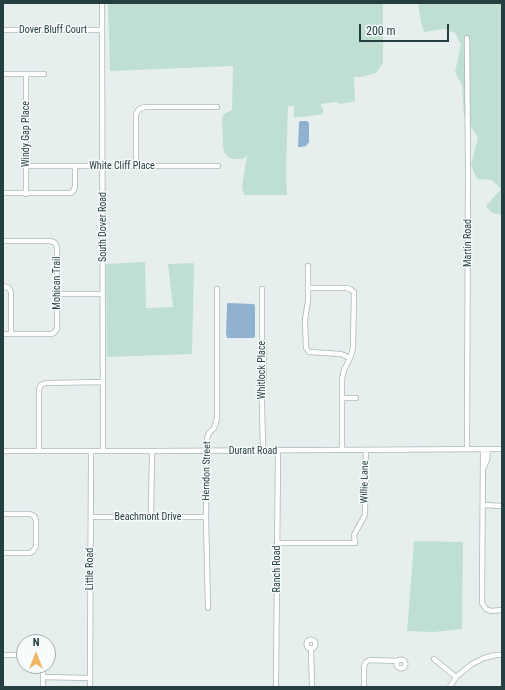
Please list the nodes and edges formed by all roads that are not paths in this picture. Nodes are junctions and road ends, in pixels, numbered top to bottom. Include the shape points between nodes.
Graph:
1 (102, 3) edge
2 (3, 30) edge
3 (102, 30) junction
4 (468, 38) dead end
5 (3, 74) edge
6 (26, 74) junction
7 (44, 74) dead end
8 (218, 107) dead end
9 (26, 166) junction
10 (75, 166) junction
11 (102, 166) junction
12 (136, 166) junction
13 (218, 166) dead end
14 (3, 194) edge
15 (26, 194) junction
16 (3, 241) edge
17 (308, 266) dead end
18 (3, 286) edge
19 (308, 288) junction
20 (217, 289) dead end
21 (262, 289) dead end
22 (57, 294) junction
23 (103, 294) junction
24 (3, 334) edge
25 (11, 334) junction
26 (350, 358) junction
27 (103, 382) junction
28 (342, 398) junction
29 (356, 398) dead end
30 (467, 449) junction
31 (485, 449) junction
32 (502, 449) edge
33 (342, 450) junction
34 (366, 450) junction
35 (3, 451) edge
36 (39, 451) junction
37 (91, 451) junction
38 (103, 451) junction
39 (207, 451) junction
40 (263, 451) junction
41 (278, 451) junction
42 (152, 452) junction
43 (483, 505) junction
44 (502, 506) edge
45 (3, 514) edge
46 (151, 516) junction
47 (91, 517) junction
48 (206, 517) junction
49 (277, 543) junction
50 (3, 553) edge
51 (208, 608) dead end
52 (502, 610) edge
53 (311, 649) dead end
54 (3, 655) edge
55 (16, 655) edge
56 (502, 655) edge
57 (434, 659) dead end
58 (398, 661) dead end
59 (456, 676) junction
60 (43, 677) joint
61 (90, 678) junction
62 (43, 687) edge
63 (90, 687) edge
64 (276, 687) edge
65 (312, 687) edge
66 (364, 687) edge
67 (450, 687) edge

1 - 3 street, South Dover Road
2 - 3 street, Dover Bluff Court
3 - 11 street, South Dover Road
4 - 30 street, Martin Road
5 - 6 street
6 - 7 street
6 - 9 street, Windy Gap Place
8 - 12 street via 139,109 136,114
9 - 10 street, White Cliff Place
9 - 15 street, Windy Gap Place
10 - 11 street, White Cliff Place
10 - 15 street via 75,186 71,193
11 - 12 street, White Cliff Place
11 - 23 street, South Dover Road
12 - 13 street, White Cliff Place
14 - 15 street
16 - 22 street, Mohican Trail via 55,243
17 - 19 street
18 - 25 street via 11,292
19 - 26 street via 306,348 309,352 341,354
19 - 26 street via 347,288 353,291 354,337
20 - 39 street, Herndon Street via 217,419 207,438
21 - 40 street, Whitlock Place
22 - 23 street
22 - 25 street, Mohican Trail via 57,328 54,332
23 - 27 street, South Dover Road
24 - 25 street, Mohican Trail
26 - 28 street via 343,375
27 - 36 street via 41,385
27 - 38 street, South Dover Road
28 - 29 street
28 - 33 street
30 - 31 street, Durant Road
30 - 34 street, Durant Road
31 - 32 street, Durant Road
31 - 43 street
33 - 34 street, Durant Road
33 - 41 street, Durant Road
34 - 49 street, Willie Lane via 365,515 354,535 355,542
35 - 36 street, Durant Road
36 - 37 street, Durant Road
37 - 38 street, Durant Road
37 - 47 street, Little Road
38 - 42 street, Durant Road
39 - 40 street, Durant Road
39 - 42 street, Durant Road
39 - 48 street, Herndon Street
40 - 41 street, Durant Road
41 - 49 street, Ranch Road
42 - 46 street
43 - 44 street
43 - 52 street via 482,604 486,609
45 - 50 street via 34,516 36,546 30,552
46 - 47 street, Beachmont Drive
46 - 48 street, Beachmont Drive
47 - 61 street, Little Road
48 - 51 street, Herndon Street
49 - 64 street, Ranch Road
53 - 65 street
54 - 55 street
56 - 59 street via 484,658
57 - 59 street
58 - 66 street via 366,662
59 - 67 street
60 - 61 street
60 - 62 street
61 - 63 street, Little Road

